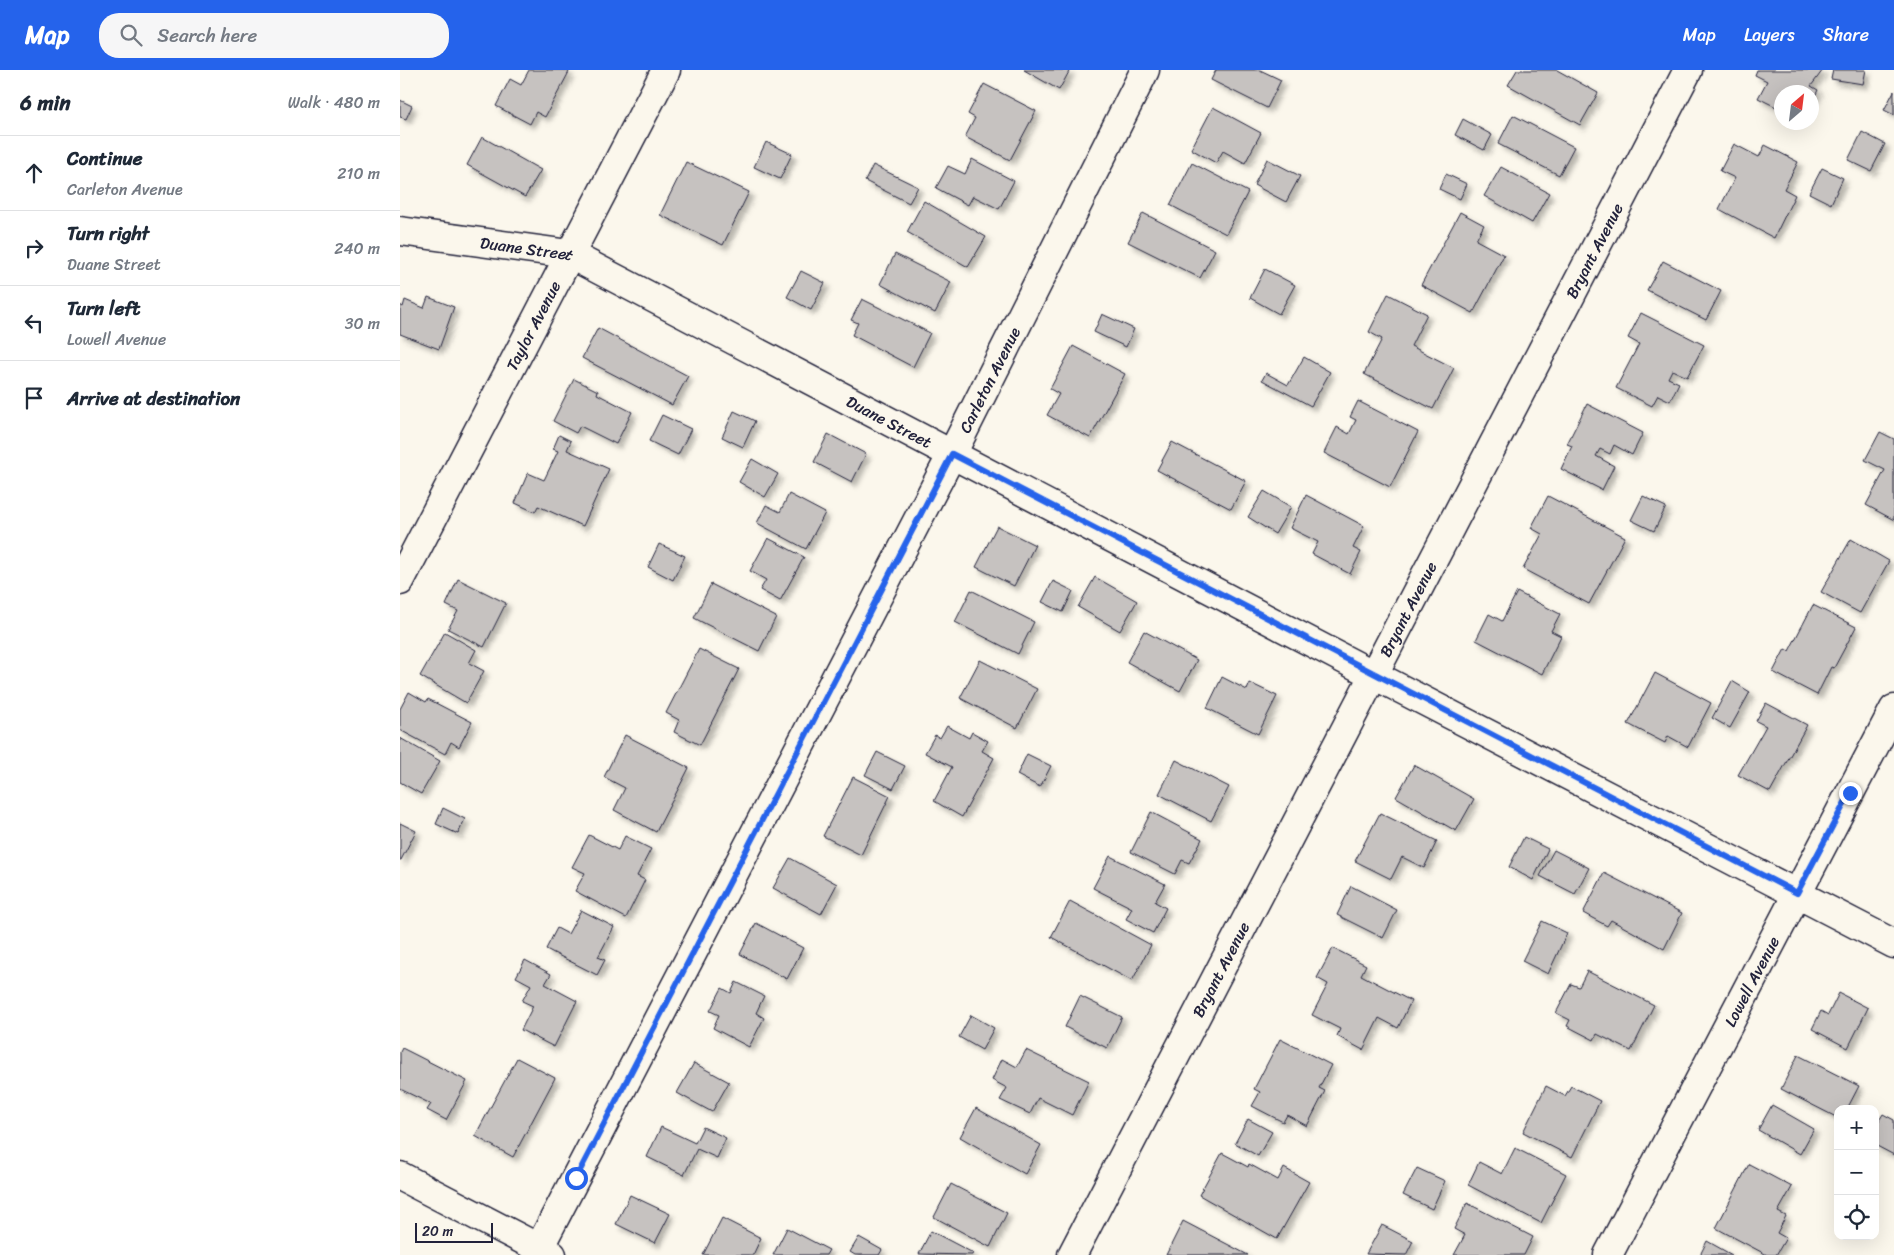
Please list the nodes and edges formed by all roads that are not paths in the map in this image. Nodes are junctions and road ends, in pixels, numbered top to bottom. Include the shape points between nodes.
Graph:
1 (666, 70) edge
2 (1145, 70) edge
3 (1688, 70) edge
4 (400, 231) edge
5 (569, 254) junction
6 (952, 454) junction
7 (400, 582) edge
8 (1374, 674) junction
9 (1894, 709) edge
10 (1797, 893) junction
11 (1894, 944) edge
12 (400, 1176) edge
13 (545, 1252) edge
14 (1072, 1255) edge
15 (1608, 1255) edge

1 - 5 street, Taylor Avenue
2 - 6 street, Carleton Avenue
3 - 8 street, Bryant Avenue
4 - 5 street, Duane Street
5 - 6 street, Duane Street
5 - 7 street, Taylor Avenue
6 - 8 street, Duane Street
6 - 13 street, Carleton Avenue
8 - 10 street, Duane Street
8 - 14 street, Bryant Avenue
9 - 10 street, Lowell Avenue
10 - 11 street, Duane Street
10 - 15 street, Lowell Avenue
12 - 13 street

